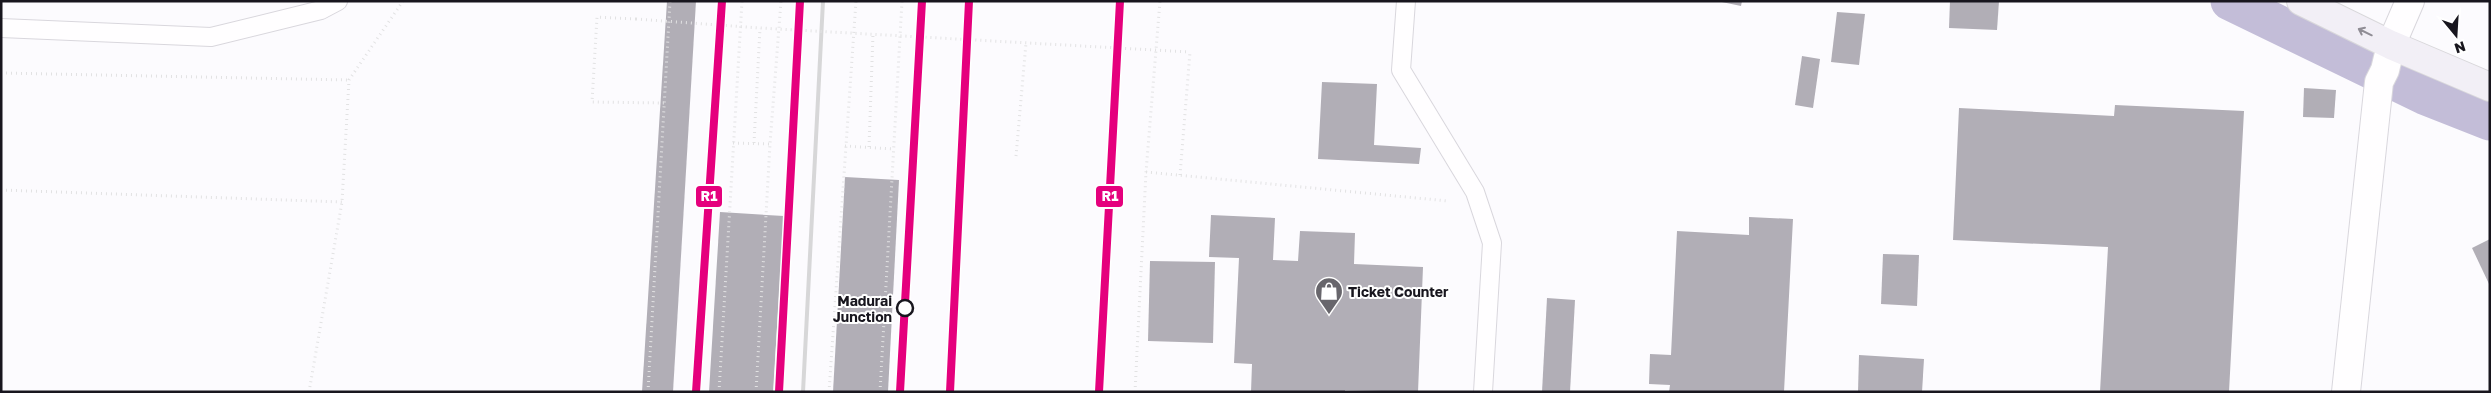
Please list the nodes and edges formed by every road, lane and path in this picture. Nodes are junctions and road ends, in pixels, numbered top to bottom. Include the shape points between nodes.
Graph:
1 (338, 1) edge
2 (403, 1) edge
3 (670, 1) edge
4 (742, 1) edge
5 (781, 1) edge
6 (856, 1) edge
7 (902, 1) edge
8 (1160, 1) edge
9 (2301, 1) edge
10 (2410, 1) edge
11 (1406, 4) edge
12 (1, 28) edge
13 (760, 28) junction
14 (873, 34) junction
15 (1026, 43) junction
16 (2385, 65) junction
17 (1, 73) edge
18 (349, 80) junction
19 (2490, 86) edge
20 (664, 103) junction
21 (733, 143) junction
22 (754, 143) junction
23 (770, 144) junction
24 (845, 146) junction
25 (869, 147) junction
26 (893, 149) junction
27 (1016, 156) dead end
28 (1146, 172) junction
29 (1180, 175) junction
30 (1, 190) edge
31 (342, 202) junction
32 (1479, 204) junction
33 (309, 392) edge
34 (648, 392) edge
35 (719, 392) edge
36 (756, 392) edge
37 (829, 392) edge
38 (880, 392) edge
39 (1135, 392) edge
40 (1483, 392) edge
41 (2346, 392) edge

1 - 12 lane via 321,10 211,37
2 - 18 path
3 - 20 path
4 - 21 path
5 - 23 path
6 - 24 path
7 - 26 path
8 - 28 path
16 -> 9 main road
10 - 16 street
11 - 32 lane via 1401,70 1475,192
13 - 14 path, bridge
13 - 20 path, bridge via 596,16 592,102
13 - 22 path
14 - 15 path, bridge
14 - 25 path
15 - 27 path
15 - 29 path, bridge via 1190,52
16 - 19 main road
16 - 41 street
17 - 18 path
18 - 31 path
20 - 34 path
21 - 22 path
21 - 35 path
22 - 23 path
23 - 36 path
24 - 25 path
24 - 37 path
25 - 26 path
26 - 38 path
28 - 29 path
28 - 39 path
29 - 32 path
30 - 31 path
31 - 33 path
32 - 40 lane via 1492,243

